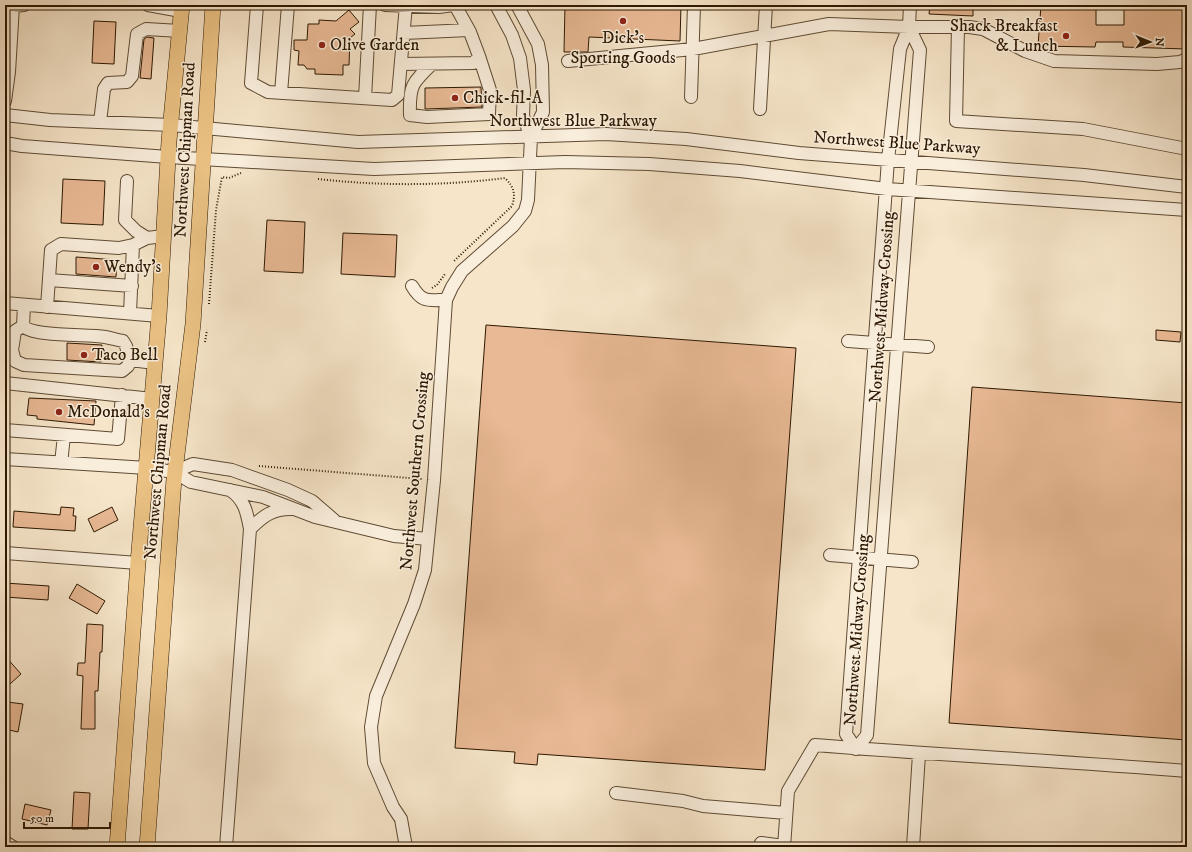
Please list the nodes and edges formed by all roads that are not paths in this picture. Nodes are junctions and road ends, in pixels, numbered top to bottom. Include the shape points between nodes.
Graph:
1 (148, 5) edge
2 (213, 5) edge
3 (257, 5) edge
4 (288, 5) edge
5 (370, 5) edge
6 (385, 5) edge
7 (454, 5) edge
8 (496, 5) edge
9 (517, 5) edge
10 (694, 5) edge
11 (766, 5) edge
12 (910, 5) edge
13 (14, 6) edge
14 (406, 6) edge
15 (181, 8) edge
16 (909, 27) junction
17 (958, 27) junction
18 (469, 30) junction
19 (180, 31) junction
20 (404, 33) junction
21 (765, 36) junction
22 (693, 49) junction
23 (479, 56) junction
24 (1187, 59) edge
25 (568, 61) dead end
26 (401, 64) junction
27 (432, 64) junction
28 (281, 93) junction
29 (691, 97) dead end
30 (365, 98) junction
31 (5, 101) edge
32 (760, 109) dead end
33 (5, 115) edge
34 (100, 122) junction
35 (171, 125) junction
36 (205, 128) junction
37 (532, 137) junction
38 (5, 143) edge
39 (1187, 149) edge
40 (168, 157) junction
41 (204, 159) junction
42 (888, 160) junction
43 (911, 162) junction
44 (530, 164) junction
45 (127, 181) dead end
46 (1187, 187) edge
47 (887, 189) junction
48 (908, 190) junction
49 (1187, 210) edge
50 (164, 236) junction
51 (147, 238) junction
52 (133, 245) junction
53 (49, 280) junction
54 (132, 286) junction
55 (412, 286) dead end
56 (446, 300) junction
57 (5, 303) edge
58 (24, 305) junction
59 (47, 307) junction
60 (130, 313) junction
61 (159, 316) junction
62 (23, 326) junction
63 (848, 341) dead end
64 (875, 343) junction
65 (896, 344) junction
66 (928, 347) dead end
67 (130, 360) junction
68 (155, 363) junction
69 (5, 383) edge
70 (122, 395) junction
71 (152, 399) junction
72 (5, 430) edge
73 (64, 436) junction
74 (5, 459) edge
75 (61, 463) junction
76 (147, 468) junction
77 (174, 472) junction
78 (227, 488) junction
79 (293, 509) junction
80 (336, 521) junction
81 (250, 529) junction
82 (428, 539) junction
83 (5, 553) edge
84 (830, 555) dead end
85 (858, 558) junction
86 (879, 560) junction
87 (912, 562) dead end
88 (138, 563) junction
89 (856, 749) junction
90 (919, 754) junction
91 (1187, 771) edge
92 (616, 793) dead end
93 (786, 813) junction
94 (5, 842) edge
95 (761, 843) dead end
96 (784, 846) edge
97 (13, 847) edge
98 (117, 847) edge
99 (146, 847) edge
100 (226, 847) edge
101 (406, 847) edge
102 (913, 847) edge

1 - 15 street
2 - 36 main road, Northwest Chipman Road
3 - 28 street via 251,83 268,92
4 - 28 street
5 - 30 street
6 - 14 street
7 - 14 street
7 - 18 street
8 - 37 street, Northwest Southern Crossing via 512,35 520,58 524,90 522,116
9 - 37 street, Northwest Southern Crossing via 538,44 542,65 543,112
10 - 22 street
11 - 21 street
12 - 16 street, Northwest Midway Crossing
13 - 31 street
14 - 20 street
15 - 19 main road, Northwest Chipman Road
16 - 17 street
16 - 21 street via 829,24
16 - 42 street, Northwest Midway Crossing via 900,49
16 - 43 street, Northwest Midway Crossing via 920,50
17 - 24 street via 982,29 1024,51 1054,61 1158,64
17 - 39 street via 956,121 1083,130
18 - 20 street
18 - 23 street
19 - 34 street via 146,29 136,34 132,76 127,82 108,83 104,89
19 - 35 main road, Northwest Chipman Road
20 - 26 street
21 - 22 street
21 - 32 street
22 - 25 street
22 - 29 street
23 - 27 street via 474,63
23 - 27 street via 490,90 488,114 410,115 409,95 414,81
26 - 27 street
26 - 30 street via 398,95 392,100
28 - 30 street
33 - 34 street, Northwest Blue Parkway
34 - 35 street, Northwest Blue Parkway
35 - 36 street, Northwest Blue Parkway
35 - 40 main road, Northwest Chipman Road
36 - 37 street, Northwest Blue Parkway via 358,142
36 - 41 main road, Northwest Chipman Road
37 - 42 street, Northwest Blue Parkway via 606,134 686,139 798,153
37 - 44 street, Northwest Southern Crossing
38 - 40 street
40 - 41 street
40 - 50 main road, Northwest Chipman Road
41 - 44 street via 374,169
41 - 77 main road, Northwest Chipman Road via 193,324
42 - 43 street, Northwest Blue Parkway
42 - 47 street, Northwest Midway Crossing
43 - 46 street, Northwest Blue Parkway via 1084,175
43 - 48 street, Northwest Midway Crossing
44 - 47 street via 649,164 740,171
44 - 56 street, Northwest Southern Crossing via 525,211 513,226 462,271
45 - 51 street via 125,220
47 - 48 street
47 - 64 street, Northwest Midway Crossing
48 - 49 street
48 - 65 street, Northwest Midway Crossing
50 - 51 street
50 - 61 main road, Northwest Chipman Road
51 - 52 street
52 - 53 street via 119,248 61,244 51,250
52 - 54 street
53 - 54 street
53 - 59 street
54 - 60 street
55 - 56 street via 425,300
56 - 82 street, Northwest Southern Crossing
57 - 58 street
58 - 59 street
58 - 62 street
59 - 60 street
60 - 61 street
61 - 68 main road, Northwest Chipman Road
62 - 67 street via 26,330 36,332 104,337 123,341
62 - 67 street via 15,331 12,350 15,361 24,365 122,371
63 - 64 street
64 - 65 street
64 - 85 street, Northwest Midway Crossing
65 - 66 street
65 - 86 street, Northwest Midway Crossing
67 - 68 street
68 - 71 main road, Northwest Chipman Road
69 - 70 street
70 - 71 street
70 - 73 street via 118,439
71 - 76 main road, Northwest Chipman Road
72 - 73 street
73 - 75 street
74 - 75 street
75 - 76 street
76 - 77 street
76 - 88 main road, Northwest Chipman Road
77 - 78 street via 191,482
77 - 80 street via 193,464 232,470 312,501
77 - 99 main road, Northwest Chipman Road
78 - 79 street via 263,497
78 - 81 street via 239,497 247,509
79 - 80 street
79 - 81 street via 270,512
80 - 82 street via 394,536
81 - 100 street
82 - 101 street, Northwest Southern Crossing via 423,582 376,696 371,727 374,763 401,819
83 - 88 street
84 - 85 street
85 - 86 street
85 - 89 street, Northwest Midway Crossing via 846,734
86 - 87 street
86 - 89 street, Northwest Midway Crossing via 867,735
88 - 98 main road, Northwest Chipman Road
89 - 90 street
89 - 93 street via 815,745 788,791
90 - 91 street
90 - 102 street
92 - 93 street via 703,806
93 - 96 street
94 - 97 street
95 - 96 street

